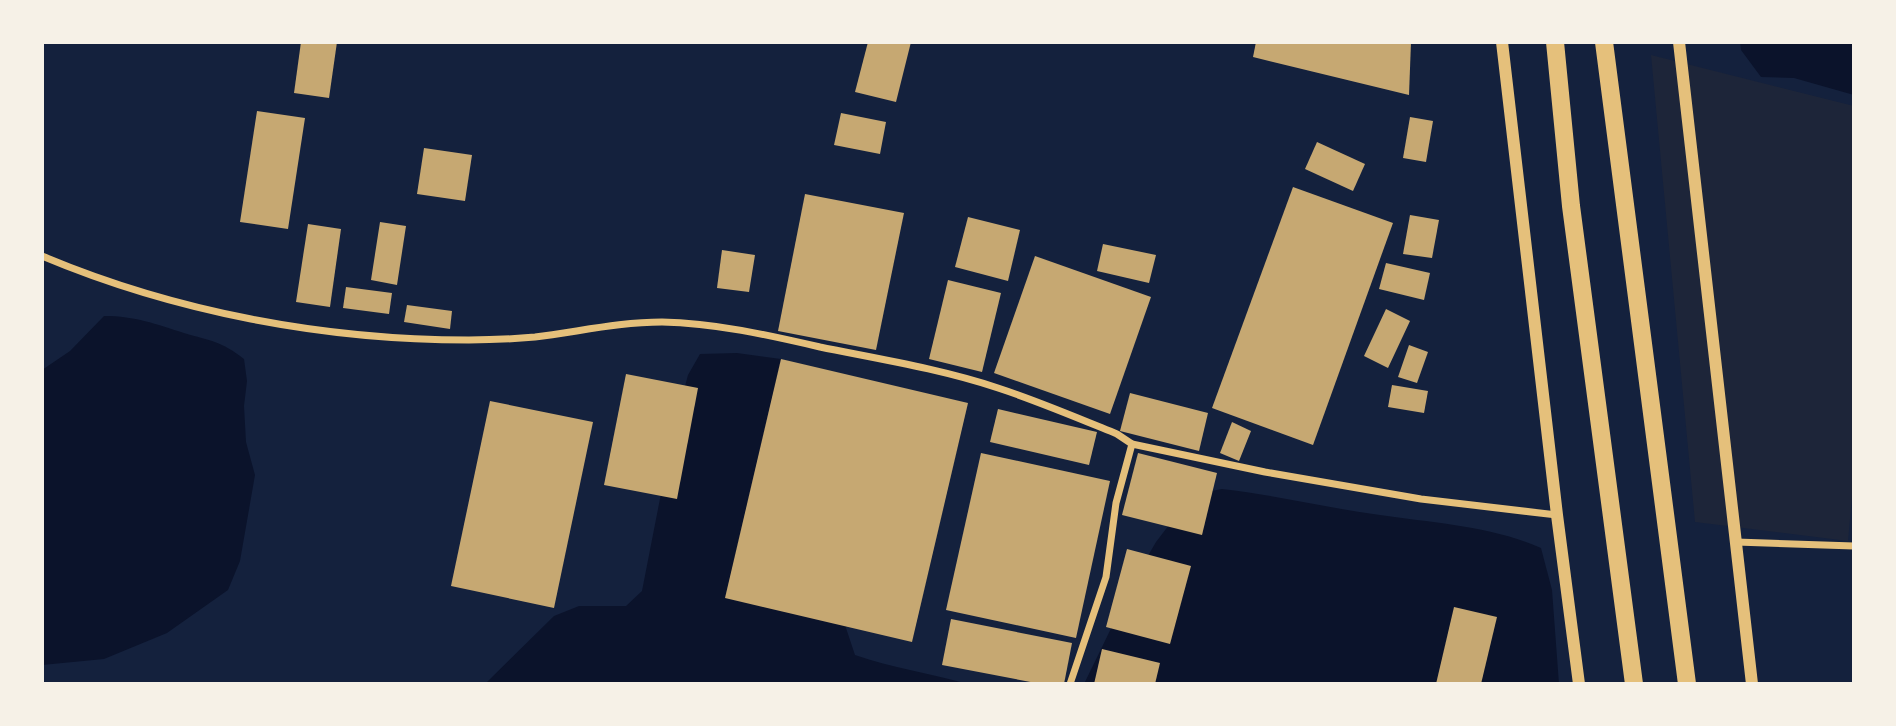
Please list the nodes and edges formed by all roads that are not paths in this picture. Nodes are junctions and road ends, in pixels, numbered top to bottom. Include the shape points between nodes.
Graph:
1 (1502, 42) edge
2 (1555, 42) edge
3 (1604, 42) edge
4 (1679, 42) edge
5 (42, 256) edge
6 (1132, 444) junction
7 (1557, 515) junction
8 (1736, 542) junction
9 (1854, 546) edge
10 (1070, 684) edge
11 (1579, 684) edge
12 (1634, 684) edge
13 (1687, 684) edge
14 (1752, 684) edge

1 - 7 street
2 - 12 main road via 1571,206
3 - 13 main road
4 - 8 street
5 - 6 street via 92,277 189,306 300,327 387,337 520,338 661,322 735,328 997,387
6 - 7 street via 1421,499
6 - 10 street via 1116,503 1106,577
7 - 11 street
8 - 9 street
8 - 14 street

